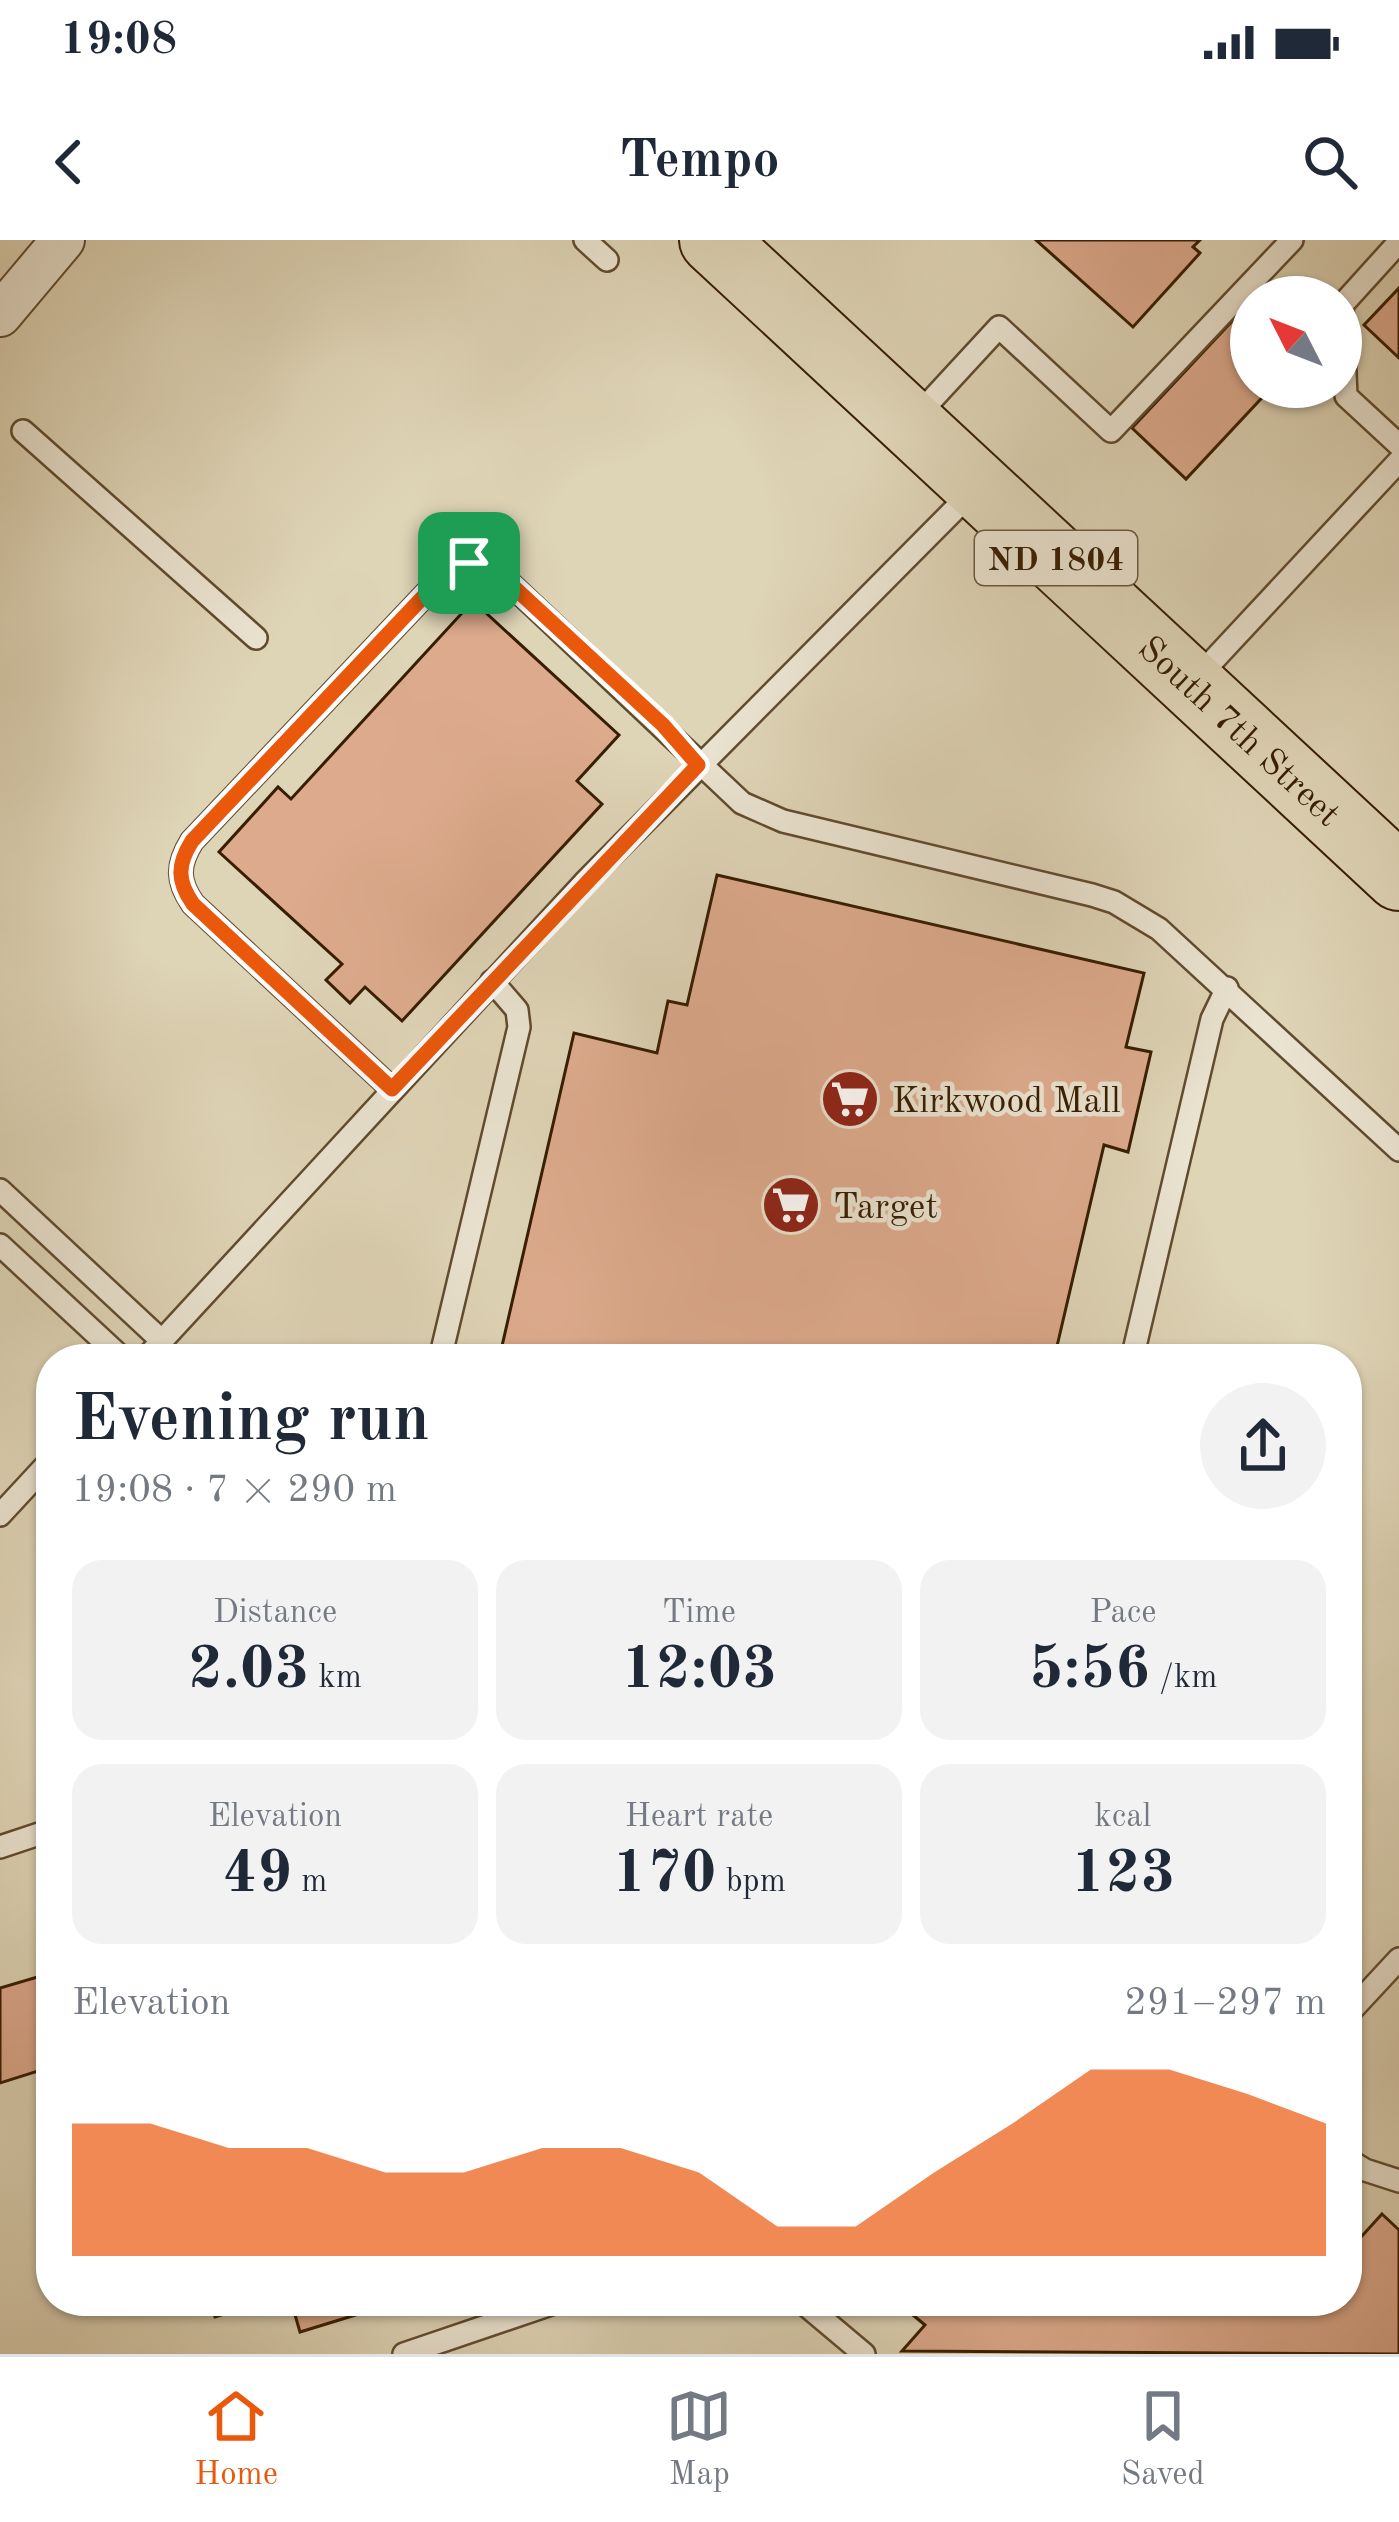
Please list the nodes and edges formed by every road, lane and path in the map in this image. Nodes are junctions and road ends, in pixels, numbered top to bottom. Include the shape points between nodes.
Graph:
1 (63, 240) edge
2 (586, 240) edge
3 (713, 240) edge
4 (1292, 240) edge
5 (1399, 242) edge
6 (607, 260) dead end
7 (0, 315) edge
8 (910, 423) junction
9 (23, 431) dead end
10 (1399, 445) edge
11 (1399, 461) edge
12 (979, 486) junction
13 (256, 638) dead end
14 (1191, 684) junction
15 (698, 765) junction
16 (1399, 877) edge
17 (492, 981) junction
18 (1227, 988) junction
19 (392, 1089) junction
20 (1399, 1150) edge
21 (0, 1190) edge
22 (0, 1245) edge
23 (162, 1341) junction
24 (107, 1344) edge
25 (159, 1344) edge
26 (444, 1344) edge
27 (1136, 1344) edge
28 (36, 1476) edge
29 (0, 1515) edge
30 (36, 1834) edge
31 (0, 1847) edge
32 (1399, 1959) edge
33 (1362, 1999) edge
34 (1362, 2168) edge
35 (1399, 2181) edge
36 (516, 2316) edge
37 (818, 2316) edge
38 (404, 2354) edge
39 (863, 2354) edge

1 - 7 street
2 - 6 lane
3 - 8 main road, South 7th Street / ND 1804
4 - 8 lane via 1111,431 999,327
5 - 10 lane via 1342,305 1346,396
8 - 12 main road, South 7th Street / ND 1804
9 - 13 lane
11 - 14 lane
12 - 14 main road, South 7th Street / ND 1804
12 - 15 lane
14 - 16 main road, South 7th Street / ND 1804
15 - 17 lane
15 - 18 lane via 742,803 784,821 1114,902 1159,928
15 - 19 lane via 504,578 469,563 442,577 192,841 179,872 193,904
17 - 19 lane
17 - 26 lane via 517,1010 519,1027
18 - 20 lane
18 - 27 lane via 1212,1018
19 - 23 lane
21 - 23 lane
22 - 24 lane
23 - 25 lane
28 - 29 lane
30 - 31 lane
32 - 33 lane
34 - 35 lane
36 - 38 lane
37 - 39 lane

